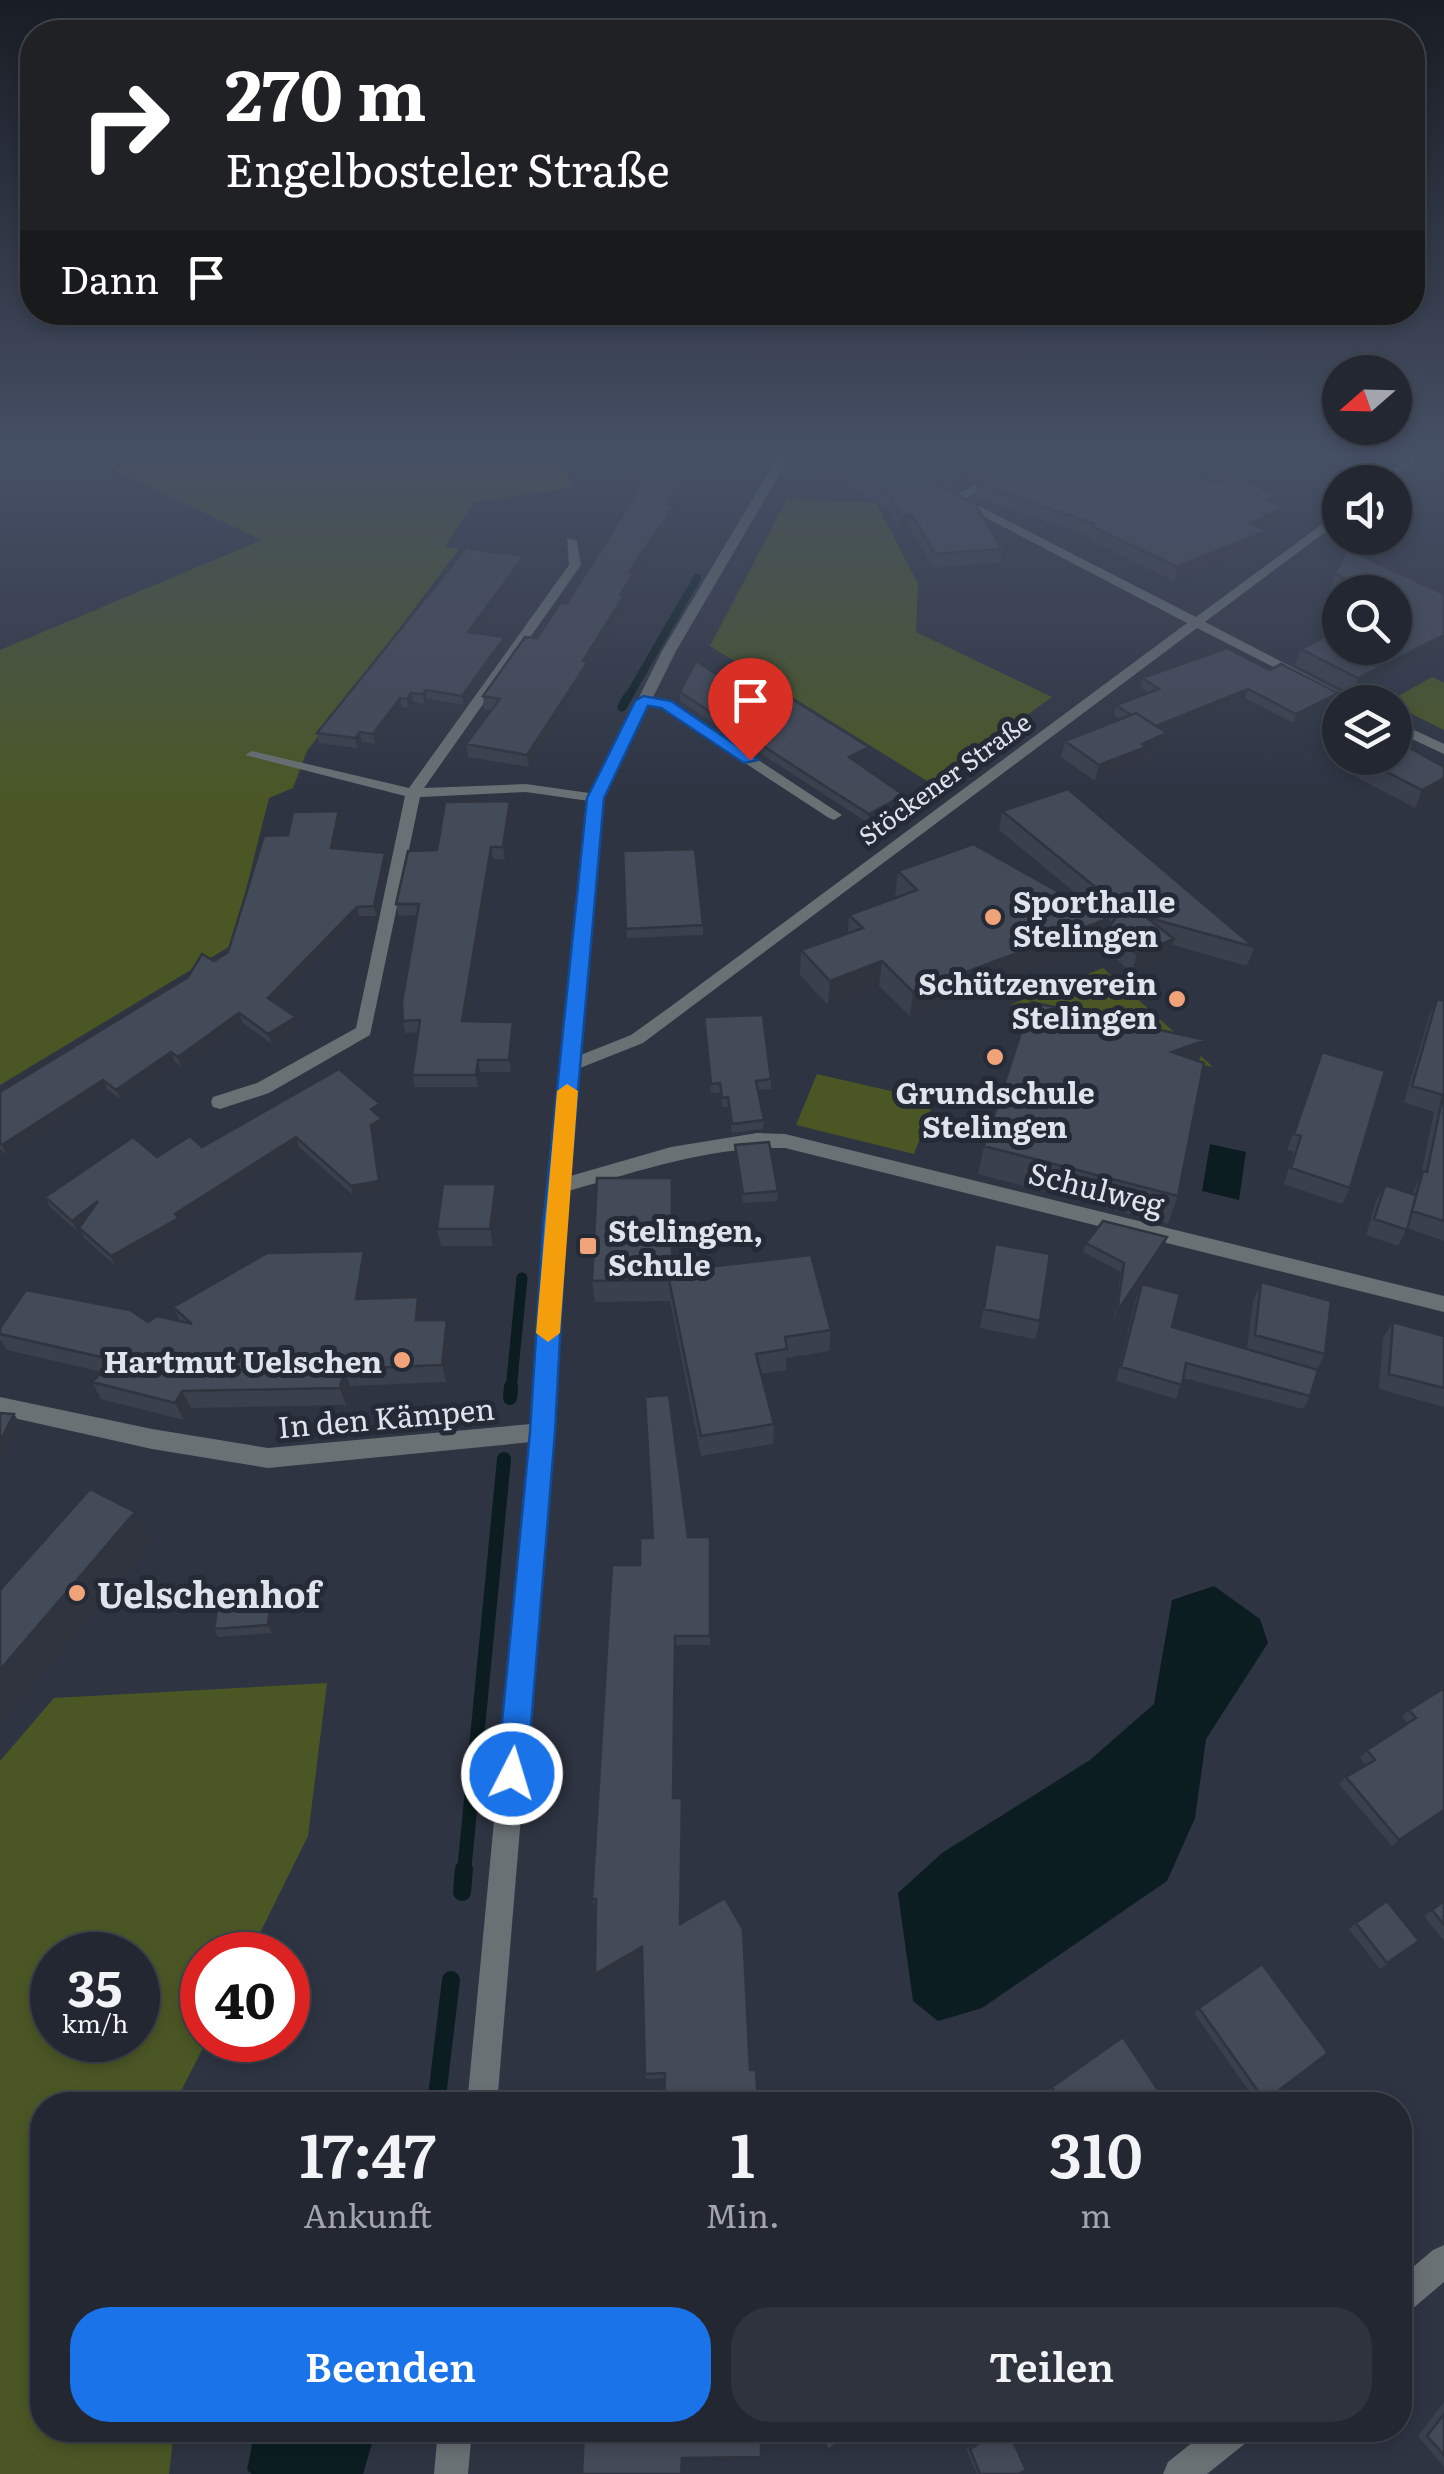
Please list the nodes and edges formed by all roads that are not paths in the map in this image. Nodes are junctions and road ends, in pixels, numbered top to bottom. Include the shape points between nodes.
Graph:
1 (574, 568) edge
2 (719, 568) edge
3 (1090, 568) edge
4 (1270, 568) edge
5 (1197, 624) junction
6 (1322, 687) edge
7 (643, 701) junction
8 (1412, 734) edge
9 (1444, 750) edge
10 (252, 756) dead end
11 (412, 792) junction
12 (596, 798) junction
13 (834, 815) dead end
14 (569, 1066) junction
15 (220, 1102) dead end
16 (560, 1186) junction
17 (1444, 1304) edge
18 (0, 1406) edge
19 (542, 1432) junction
20 (483, 2092) edge
21 (1444, 2261) edge
22 (1412, 2289) edge
23 (453, 2442) edge
24 (1220, 2442) edge
25 (451, 2474) edge
26 (1180, 2474) edge

1 - 11 street
2 - 7 street
3 - 5 street
4 - 5 street, Stöckener Straße
5 - 6 street
5 - 14 street, Stöckener Straße via 637,1039
7 - 12 street
7 - 13 street via 666,704
8 - 9 street
10 - 11 street
11 - 12 street via 526,788
11 - 15 street via 364,1031 263,1088
12 - 14 street
14 - 16 street
16 - 17 street, Schulweg via 706,1148 784,1140
16 - 19 street
18 - 19 street, In den Kämpen via 268,1458
19 - 20 street
21 - 22 street
23 - 25 street
24 - 26 street

